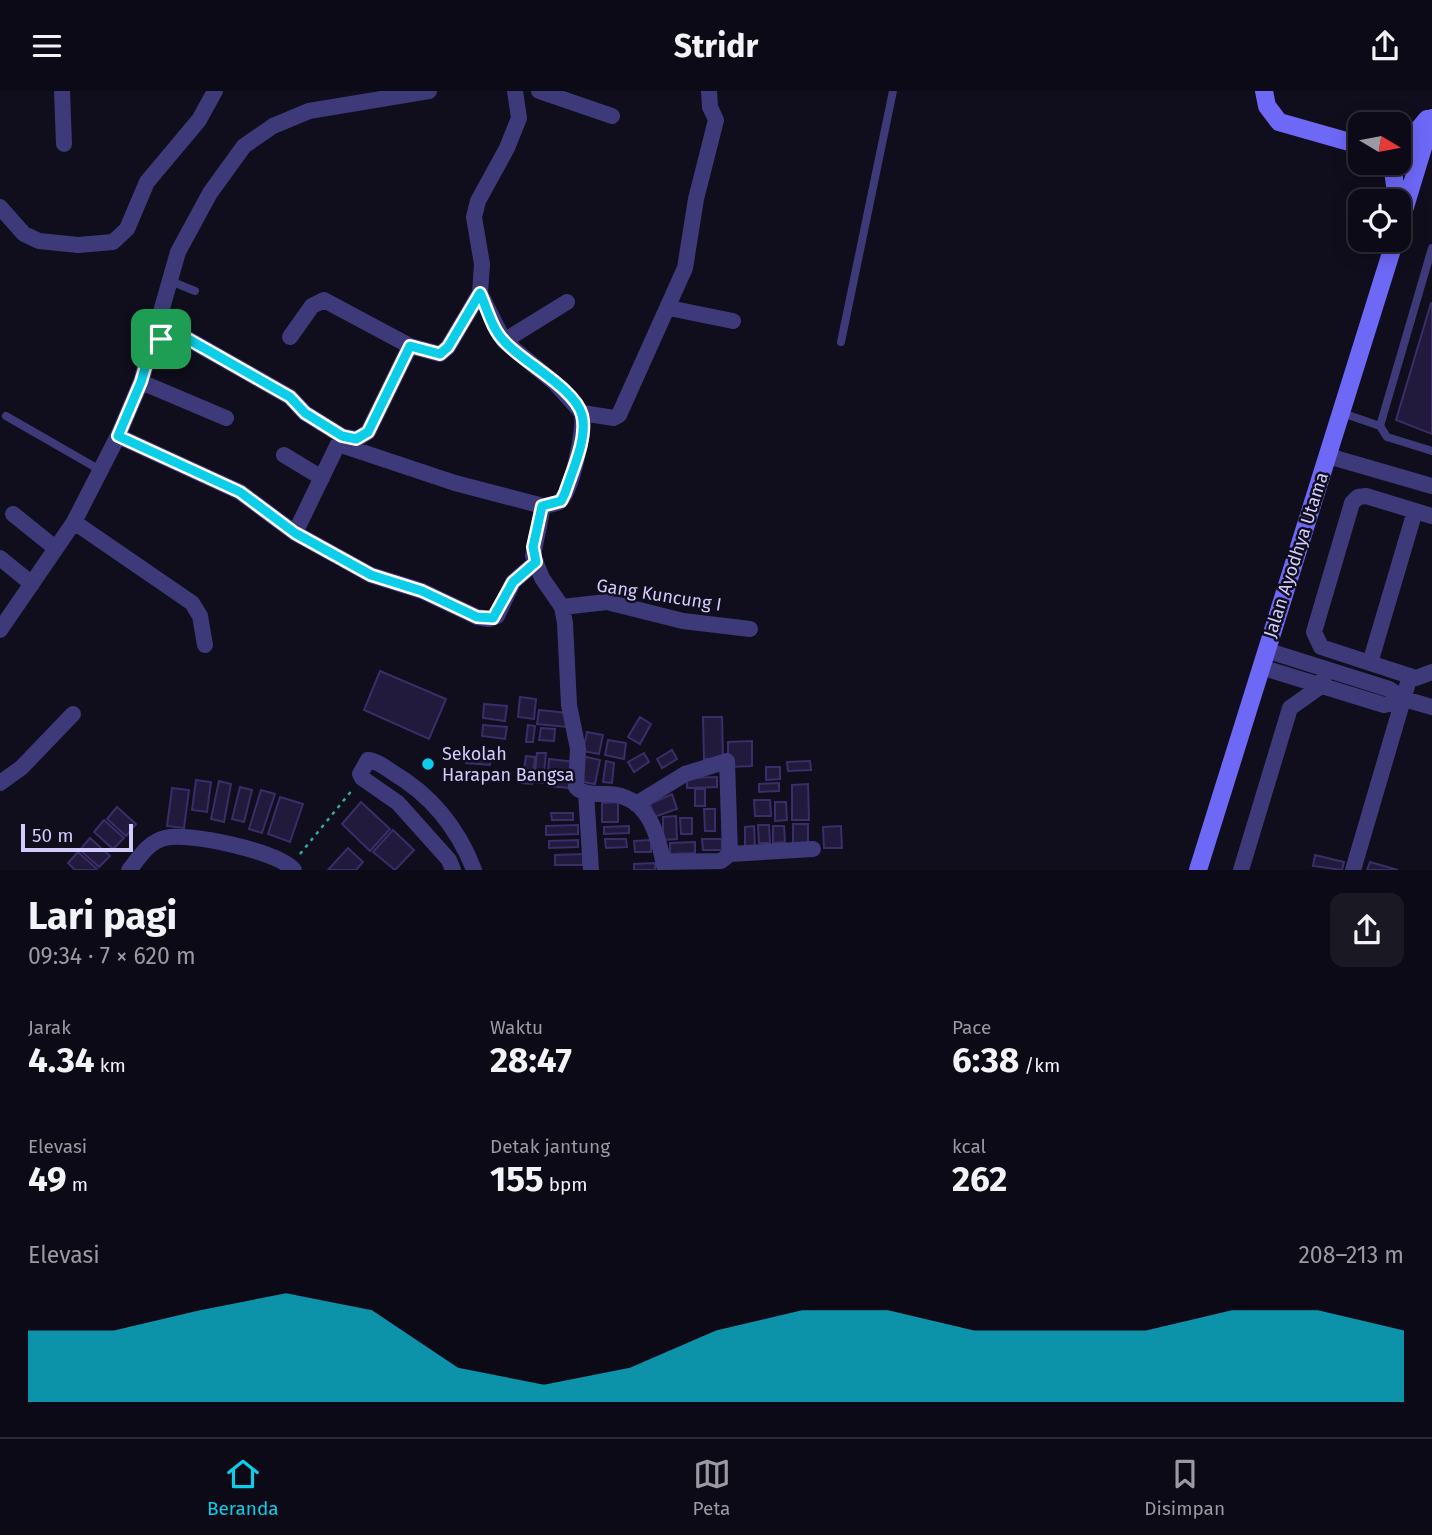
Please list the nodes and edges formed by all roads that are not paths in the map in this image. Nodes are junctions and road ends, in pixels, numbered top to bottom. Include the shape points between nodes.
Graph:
1 (62, 91) edge
2 (215, 91) edge
3 (429, 91) edge
4 (515, 91) edge
5 (538, 91) edge
6 (709, 91) edge
7 (893, 91) edge
8 (1264, 91) edge
9 (1432, 110) edge
10 (612, 116) dead end
11 (1432, 118) edge
12 (1411, 140) edge
13 (1348, 142) edge
14 (64, 143) dead end
15 (1410, 189) edge
16 (0, 207) edge
17 (1432, 248) edge
18 (1391, 252) edge
19 (168, 281) junction
20 (195, 291) dead end
21 (480, 293) junction
22 (567, 302) dead end
23 (669, 308) junction
24 (733, 321) dead end
25 (154, 337) junction
26 (290, 337) dead end
27 (504, 341) junction
28 (841, 342) dead end
29 (410, 346) junction
30 (141, 382) junction
31 (582, 412) junction
32 (1342, 413) junction
33 (5, 416) dead end
34 (226, 418) dead end
35 (1380, 426) junction
36 (118, 436) junction
37 (340, 440) junction
38 (1432, 451) edge
39 (284, 455) dead end
40 (1328, 456) junction
41 (100, 470) junction
42 (322, 478) junction
43 (1432, 486) edge
44 (542, 506) junction
45 (1415, 511) junction
46 (13, 514) dead end
47 (1432, 516) edge
48 (74, 522) junction
49 (295, 533) junction
50 (54, 547) junction
51 (0, 558) edge
52 (536, 562) junction
53 (32, 584) junction
54 (562, 607) junction
55 (750, 629) dead end
56 (0, 630) edge
57 (205, 645) dead end
58 (1264, 659) junction
59 (1370, 663) junction
60 (1326, 670) junction
61 (1432, 672) edge
62 (1410, 676) junction
63 (1321, 686) junction
64 (1404, 699) junction
65 (1432, 707) edge
66 (73, 714) dead end
67 (0, 783) edge
68 (586, 793) junction
69 (636, 804) junction
70 (813, 849) dead end
71 (467, 852) junction
72 (730, 854) junction
73 (451, 865) edge
74 (664, 866) edge
75 (290, 868) edge
76 (129, 870) edge
77 (474, 870) edge
78 (591, 870) edge
79 (1198, 870) edge
80 (1241, 870) edge
81 (1353, 870) edge

1 - 14 street
2 - 16 street via 199,120 147,182 127,229 113,242 39,241 24,234
3 - 19 street via 309,111 273,125 244,146 193,220
4 - 21 street via 519,118 474,217 482,264
5 - 10 street
6 - 23 street via 716,120 685,268
7 - 28 lane
8 - 13 street via 1267,106 1279,122
9 - 12 street
11 - 15 street, Jalan Ayodhya Utama
17 - 35 lane
18 - 32 street, Jalan Ayodhya Utama
19 - 20 lane
19 - 25 street
21 - 27 street
21 - 29 street via 440,354
22 - 27 street
23 - 24 street
23 - 31 street via 619,415
25 - 30 street
25 - 37 street via 172,344 183,338 196,344 290,397
26 - 29 street via 312,306 324,300
27 - 31 street
29 - 37 street via 368,432
30 - 34 street
30 - 36 street
31 - 44 street via 580,444 565,493 561,501
32 - 35 lane
32 - 40 street, Jalan Ayodhya Utama
33 - 41 lane
35 - 38 lane via 1387,437
36 - 41 street
36 - 49 street via 240,492
37 - 42 street
37 - 44 street via 454,483
39 - 42 street
40 - 43 street
40 - 58 street, Jalan Ayodhya Utama
41 - 48 street
42 - 49 street
44 - 52 street via 533,547
45 - 47 street
45 - 59 street
45 - 59 street via 1366,496 1352,503 1314,632 1321,647
46 - 50 street
48 - 50 street
48 - 57 street via 192,603 200,616
49 - 52 street via 371,575 489,619 497,616 513,582
50 - 53 street
51 - 53 street
52 - 54 street
53 - 56 street
54 - 55 street, Gang Kuncung I via 607,602 684,621
54 - 68 street via 569,705 578,750 576,787
58 - 60 street
58 - 63 street
58 - 79 street, Jalan Ayodhya Utama
59 - 62 street
60 - 63 street
60 - 64 street via 1389,689
61 - 62 street
62 - 64 street
63 - 64 street via 1384,705
63 - 80 street via 1290,708
64 - 65 street
64 - 81 street
66 - 67 street via 21,768
68 - 69 street via 615,794
68 - 78 street
69 - 72 street via 685,774 727,761
69 - 74 street via 658,835
70 - 72 street
71 - 73 street
71 - 73 street via 442,812 411,783 372,759 366,761 362,778 398,803
71 - 77 street
72 - 74 street via 721,860
75 - 76 street via 257,849 178,837 150,845

